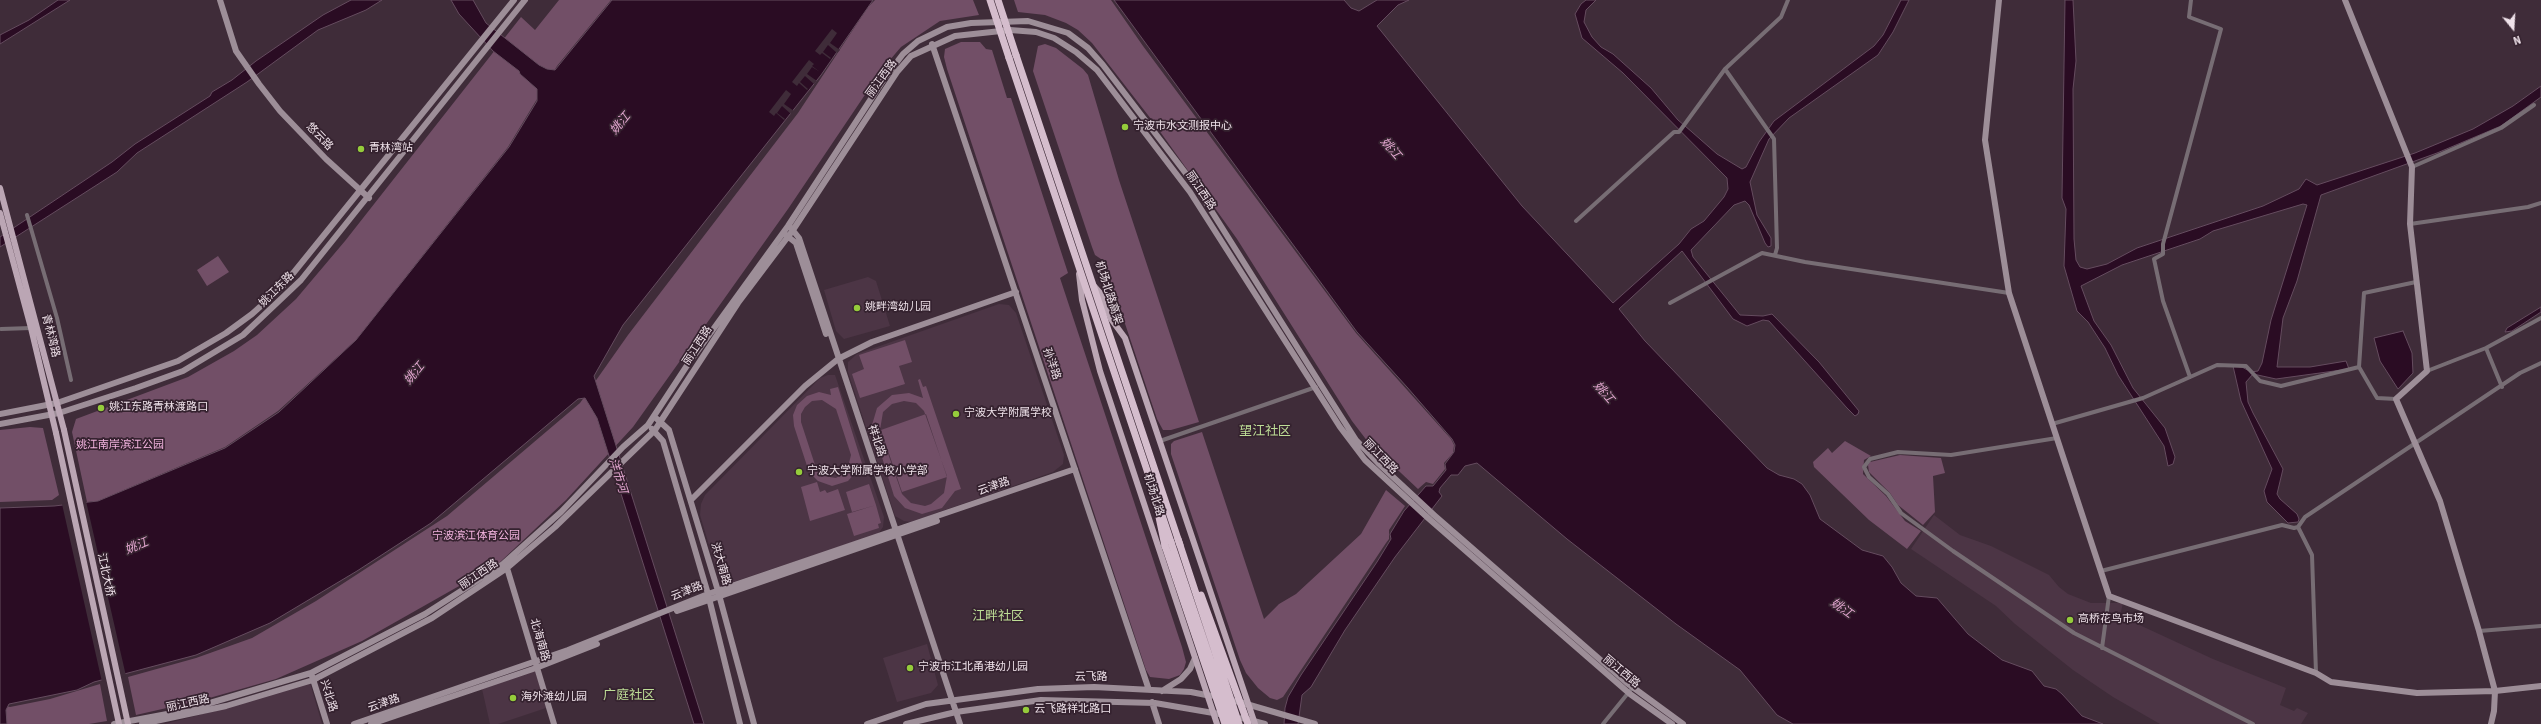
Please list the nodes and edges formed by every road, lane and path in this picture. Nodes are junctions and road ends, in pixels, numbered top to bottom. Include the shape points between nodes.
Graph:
1 (220, 0) edge
2 (514, 0) edge
3 (525, 0) edge
4 (990, 0) edge
5 (998, 0) edge
6 (1788, 0) edge
7 (1999, 0) edge
8 (2191, 0) edge
9 (2345, 0) edge
10 (932, 44) junction
11 (1013, 57) junction
12 (1725, 69) junction
13 (2534, 104) dead end
14 (2412, 167) junction
15 (0, 188) edge
16 (360, 189) junction
17 (370, 198) junction
18 (2541, 203) edge
19 (0, 214) edge
20 (28, 214) dead end
21 (1576, 221) dead end
22 (2410, 224) junction
23 (790, 228) junction
24 (8, 229) junction
25 (786, 234) junction
26 (1775, 255) junction
27 (1079, 270) junction
28 (2416, 282) junction
29 (1094, 284) junction
30 (1016, 292) junction
31 (2009, 293) junction
32 (1670, 303) dead end
33 (2541, 318) edge
34 (31, 328) junction
35 (1, 329) edge
36 (2486, 348) junction
37 (837, 361) junction
38 (2541, 363) edge
39 (2359, 367) junction
40 (2427, 371) junction
41 (2190, 377) junction
42 (71, 380) dead end
43 (1318, 386) junction
44 (2502, 386) junction
45 (2396, 399) junction
46 (57, 403) junction
47 (50, 404) junction
48 (59, 413) junction
49 (0, 414) edge
50 (52, 414) junction
51 (654, 417) junction
52 (660, 421) junction
53 (0, 424) edge
54 (2052, 424) junction
55 (648, 425) junction
56 (64, 430) joint
57 (655, 430) junction
58 (56, 433) joint
59 (2057, 438) junction
60 (1160, 441) junction
61 (2415, 444) junction
62 (1076, 470) junction
63 (1412, 499) junction
64 (691, 500) junction
65 (2298, 527) junction
66 (895, 533) junction
67 (1171, 543) junction
68 (505, 566) junction
69 (2101, 571) junction
70 (719, 594) junction
71 (2109, 596) junction
72 (709, 597) junction
73 (2541, 626) edge
74 (2479, 631) junction
75 (2102, 648) junction
76 (1195, 658) junction
77 (535, 665) junction
78 (2316, 673) junction
79 (312, 676) junction
80 (2541, 686) edge
81 (1149, 690) junction
82 (1630, 690) junction
83 (1162, 691) junction
84 (2495, 691) junction
85 (1207, 696) junction
86 (951, 700) junction
87 (1152, 702) junction
88 (1248, 704) junction
89 (956, 712) junction
90 (1213, 712) junction
91 (1252, 723) edge
92 (1312, 723) edge
93 (114, 724) edge
94 (119, 724) edge
95 (128, 724) edge
96 (142, 724) edge
97 (327, 724) edge
98 (354, 724) edge
99 (371, 724) edge
100 (554, 724) edge
101 (740, 724) edge
102 (754, 724) edge
103 (866, 724) edge
104 (906, 724) edge
105 (960, 724) edge
106 (1159, 724) edge
107 (1217, 724) edge
108 (1225, 724) edge
109 (1232, 724) edge
110 (1239, 724) edge
111 (1265, 724) edge
112 (1603, 724) edge
113 (1672, 724) edge
114 (1683, 724) edge
115 (2253, 724) edge
116 (2491, 724) edge

1 - 16 main road, 悠云路 via 236,51 259,84 280,111
2 - 16 main road, 姚江东路
3 - 17 main road, 姚江东路
4 - 11 highway, bridge
5 - 11 highway, bridge
6 - 12 street via 1781,17
7 - 31 main road via 1985,140
8 - 41 street via 2190,17 2221,29 2162,244 2163,254 2154,259 2163,301
9 - 14 main road
10 - 23 main road, 丽江西路 via 911,56 897,72
10 - 30 main road, 孙洋路
10 - 43 main road, 丽江西路 via 975,32 1036,32 1060,42 1097,70 1190,192
11 - 27 highway, 机场北路高架
11 - 29 highway, 机场北路高架
12 - 21 street via 1679,132 1674,132
12 - 26 street via 1774,139 1777,240
13 - 14 street via 2501,128
14 - 22 main road
15 - 24 main road
16 - 17 main road, 悠云路
16 - 46 main road, 姚江东路 via 282,287 226,333 178,361
17 - 48 main road, 姚江东路 via 302,280 243,335 182,371
18 - 22 street
19 - 24 main road
20 - 42 street
22 - 28 main road
23 - 25 main road, 丽江西路
23 - 37 main road, 祥北路 via 799,238
23 - 43 main road, 丽江西路 via 884,79 903,54 918,41 947,27 970,22 1028,21 1046,25 1068,33 1088,48 1197,188
24 - 34 main road, 青林湾路 via 12,256
24 - 46 main road, 青林湾路 via 17,248
25 - 37 main road, 祥北路 via 796,243
25 - 51 main road, 丽江西路 via 688,364
25 - 52 main road, 丽江西路
26 - 31 street via 1805,262
26 - 32 street via 1760,253
27 - 67 highway, 机场北路高架
27 - 76 main road, 机场北路 via 1082,300 1100,371
28 - 39 street via 2364,293
28 - 40 main road
29 - 60 main road via 1111,319 1125,338
29 - 67 highway, 机场北路高架
30 - 37 main road via 872,342
30 - 62 main road, 孙洋路
31 - 54 main road
33 - 36 street
34 - 35 street
34 - 47 main road, 青林湾路
36 - 40 street
36 - 44 street
37 - 64 main road via 805,386
37 - 66 main road, 祥北路
38 - 44 street via 2520,373
39 - 41 street via 2281,386 2260,381 2246,366 2233,364 2217,365
39 - 45 street via 2377,398
40 - 45 main road
41 - 54 street via 2143,398
43 - 60 street
43 - 63 main road, 丽江西路 via 1340,427 1365,460
44 - 61 street
45 - 61 main road
46 - 47 main road, 姚江东路
46 - 48 main road, 青林湾路
47 - 49 main road, 姚江东路
47 - 50 main road, 青林湾路
48 - 50 main road, 姚江东路
48 - 56 main road, 青林湾路
50 - 53 main road, 姚江东路
50 - 58 main road, 青林湾路
51 - 52 main road, 洪大南路
51 - 55 main road, 丽江西路
52 - 57 main road, 丽江西路
52 - 64 main road, 洪大南路 via 669,430
54 - 59 main road
55 - 57 main road, 洪大南路
55 - 68 main road, 丽江西路
56 - 95 main road, 江北大桥, bridge
57 - 68 main road, 丽江西路 via 555,527
57 - 72 main road, 洪大南路 via 663,441
58 - 94 main road, 江北大桥, bridge
59 - 69 main road
59 - 75 street via 1951,455 1898,452 1870,459 1864,467 1869,477 1888,494 1901,513 1965,560
60 - 88 main road
61 - 65 street via 2305,517
61 - 74 main road via 2440,501
62 - 66 main road, 云津路
62 - 81 main road, 孙洋路
63 - 82 main road, 丽江西路 via 1434,515
63 - 82 main road, 丽江西路 via 1428,518
64 - 70 main road, 洪大南路
65 - 69 street via 2282,526
65 - 78 street via 2312,555
66 - 70 main road, 云津路
66 - 86 main road, 祥北路
67 - 91 highway, bridge via 1193,572
67 - 108 highway, bridge
67 - 109 highway, bridge
67 - 110 highway, bridge
68 - 77 main road, 北海南路
68 - 79 main road, 丽江西路 via 432,618
69 - 71 main road
70 - 72 main road, 云津路
70 - 102 main road, 洪大南路
71 - 75 street
71 - 78 main road
72 - 77 main road, 云津路
72 - 101 main road, 洪大南路
73 - 74 street
74 - 84 main road
75 - 115 street
76 - 83 main road via 1181,679
76 - 85 main road, 机场北路
77 - 98 main road, 云津路
77 - 99 main road, 云津路
77 - 100 main road, 北海南路
78 - 84 main road via 2331,682 2417,693
79 - 93 main road, 丽江西路 via 183,711
79 - 96 main road, 丽江西路 via 226,706
79 - 97 main road, 兴北路
80 - 84 main road
81 - 83 main road, 云飞路
81 - 86 main road, 云飞路 via 1094,687 1038,689
82 - 112 street
82 - 113 main road, 丽江西路
82 - 114 main road
83 - 85 main road, 云飞路
84 - 116 main road
85 - 88 main road, 云飞路
85 - 90 main road, 机场北路
86 - 89 main road, 祥北路
86 - 103 main road, 云飞路 via 926,704
87 - 89 main road, 云飞路 via 1041,700
87 - 90 main road, 云飞路
87 - 106 main road
88 - 91 main road
88 - 92 main road, 云飞路
89 - 104 main road, 云飞路
89 - 105 main road, 祥北路
90 - 91 main road, 云飞路
90 - 107 main road, 机场北路
91 - 111 main road, 云飞路

